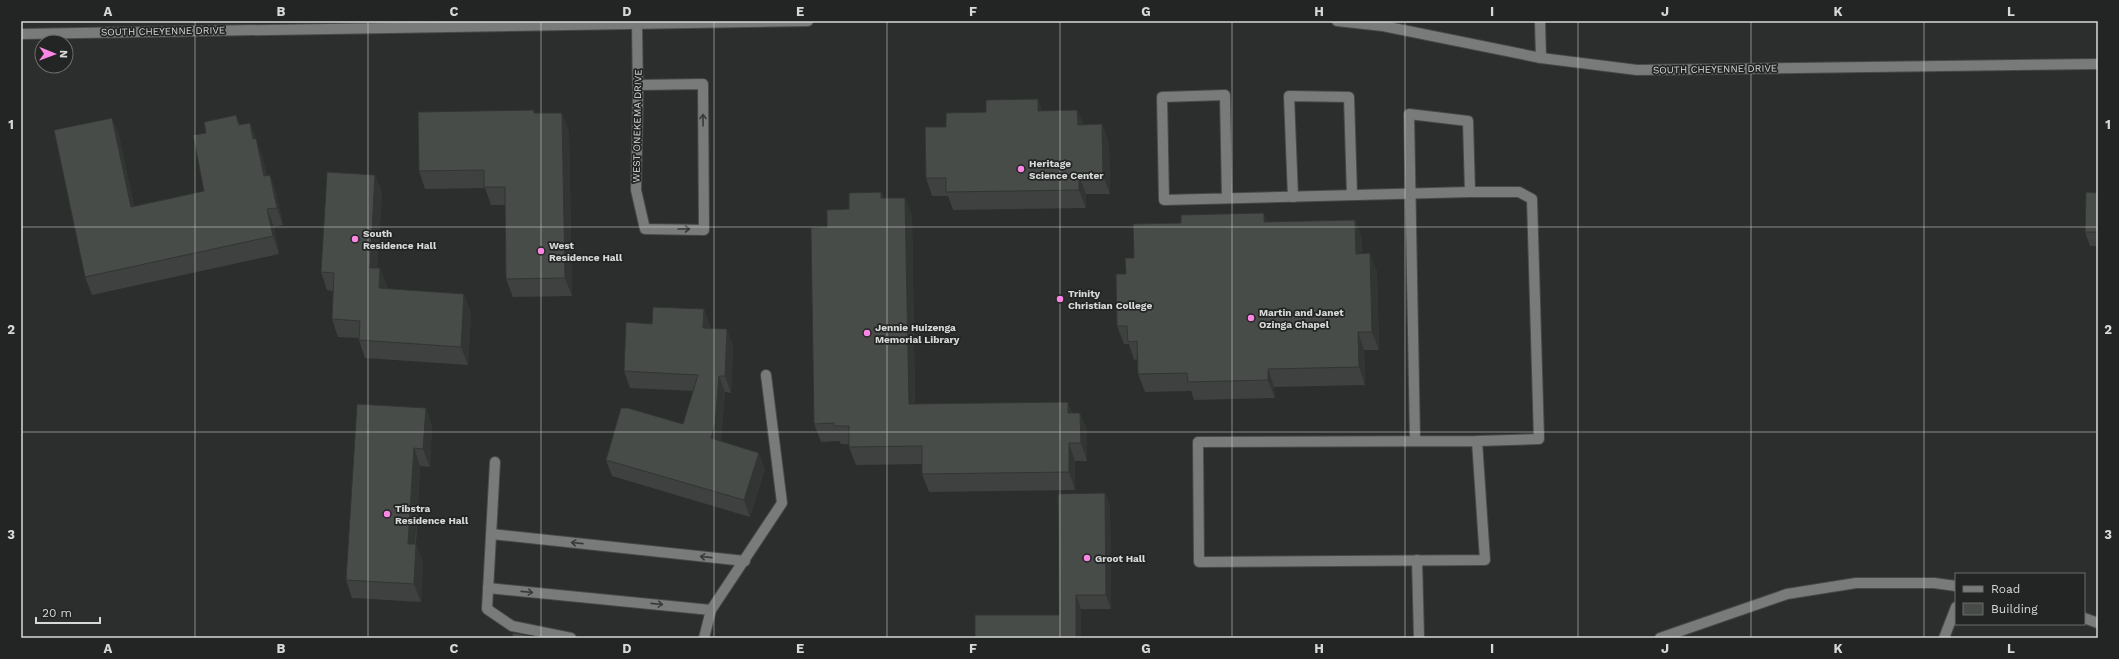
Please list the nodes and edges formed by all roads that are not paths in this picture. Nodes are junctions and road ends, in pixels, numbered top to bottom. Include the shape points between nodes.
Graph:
1 (808, 21) edge
2 (1337, 21) edge
3 (1540, 21) edge
4 (638, 22) edge
5 (21, 34) edge
6 (1541, 58) junction
7 (2098, 64) edge
8 (638, 85) junction
9 (1470, 192) junction
10 (1410, 194) junction
11 (1352, 195) junction
12 (1294, 197) junction
13 (1227, 198) junction
14 (766, 374) dead end
15 (1415, 440) junction
16 (1477, 441) junction
17 (495, 462) dead end
18 (491, 534) junction
19 (1417, 560) junction
20 (744, 561) junction
21 (1955, 586) edge
22 (488, 588) junction
23 (711, 610) junction
24 (1955, 610) edge
25 (2085, 618) edge
26 (2098, 623) edge
27 (1685, 634) edge
28 (571, 638) edge
29 (704, 638) edge
30 (1419, 638) edge
31 (1660, 638) edge
32 (1944, 638) edge

1 - 4 street, SOUTH CHEYENNE DRIVE
2 - 6 street, SOUTH CHEYENNE DRIVE via 1383,26
3 - 6 street
4 - 5 street, SOUTH CHEYENNE DRIVE
4 - 8 street, WEST ONEKEMA DRIVE
6 - 7 street, SOUTH CHEYENNE DRIVE via 1637,70
8 -> 8 street, WEST ONEKEMA DRIVE via 636,190 645,229 704,230 703,84
9 - 10 street
9 - 10 street via 1468,121 1409,114
9 - 16 street via 1519,192 1532,199 1539,431 1539,439
10 - 11 street
10 - 15 street
11 - 12 street
11 - 12 street via 1349,97 1289,96
12 - 13 street
13 - 13 street via 1164,200 1162,97 1224,95
14 - 20 street via 782,502
15 - 16 street
15 - 19 street via 1198,442 1199,562
16 - 19 street via 1485,560
17 - 18 street
20 -> 18 street
18 - 22 street
19 - 30 street
20 - 23 street
21 - 27 street via 1934,583 1856,583 1787,594
22 -> 23 street
22 - 28 street via 487,608 512,626
23 - 29 street
24 - 32 street
25 - 26 street
27 - 31 street

